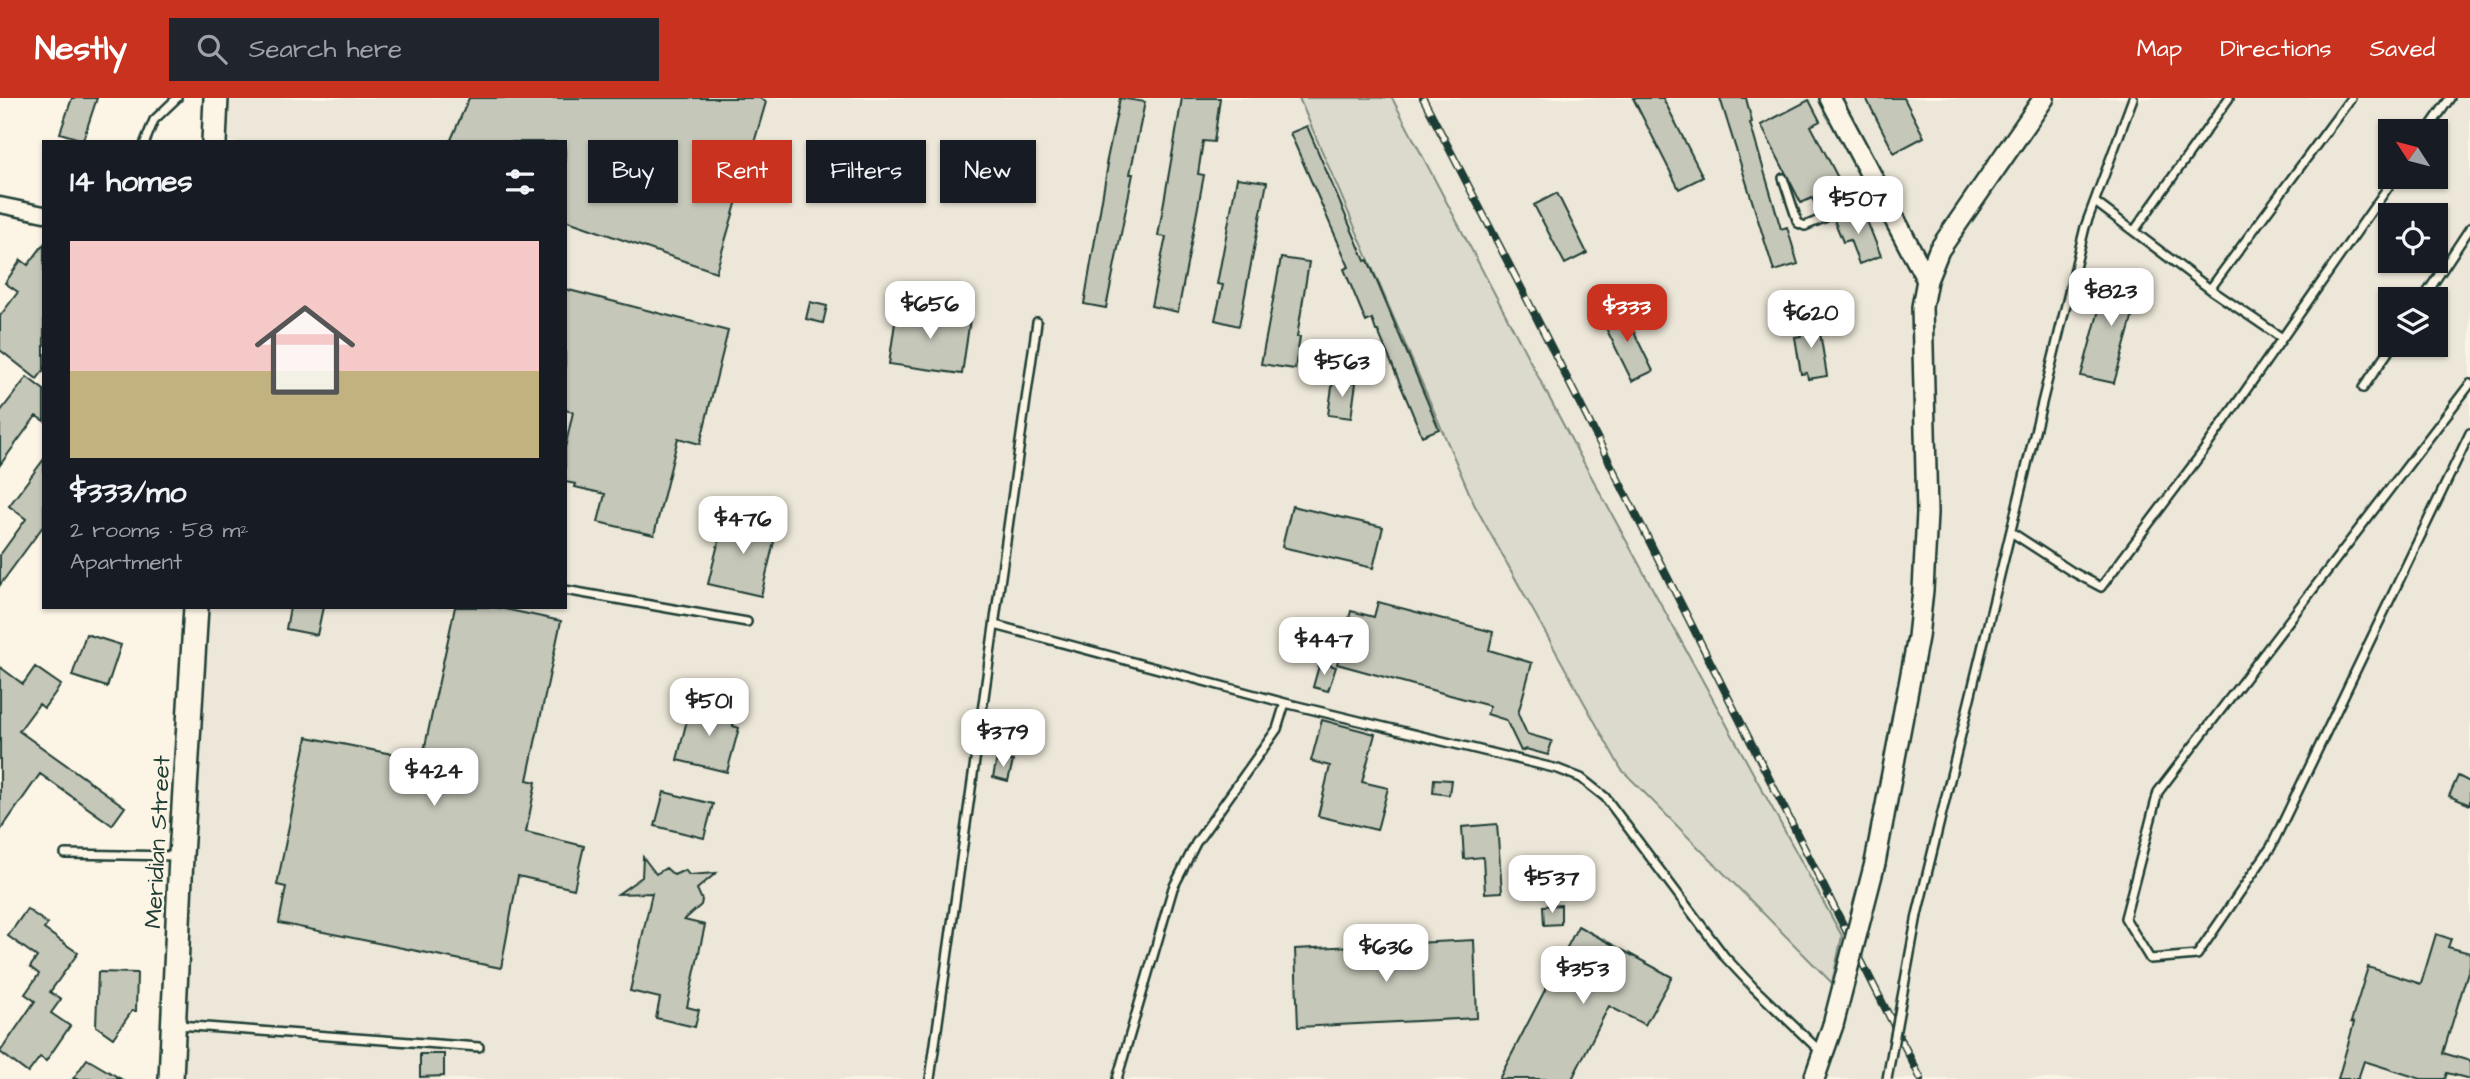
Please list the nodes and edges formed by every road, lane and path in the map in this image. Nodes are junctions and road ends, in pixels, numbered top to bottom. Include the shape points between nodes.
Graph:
1 (177, 98) edge
2 (216, 98) edge
3 (1830, 98) edge
4 (2044, 98) edge
5 (2133, 98) edge
6 (2229, 98) edge
7 (2351, 98) edge
8 (2451, 98) edge
9 (2436, 119) edge
10 (146, 140) edge
11 (214, 140) edge
12 (1783, 178) dead end
13 (2387, 189) edge
14 (1881, 194) junction
15 (2095, 202) junction
16 (0, 205) edge
17 (42, 214) edge
18 (2470, 228) edge
19 (2134, 231) junction
20 (1927, 280) junction
21 (2431, 287) edge
22 (2210, 289) junction
23 (1037, 322) dead end
24 (2282, 338) junction
25 (2385, 357) edge
26 (2470, 384) edge
27 (2363, 388) dead end
28 (2470, 433) edge
29 (2011, 532) junction
30 (567, 590) edge
31 (196, 609) edge
32 (747, 622) dead end
33 (995, 625) junction
34 (1285, 704) junction
35 (65, 854) dead end
36 (181, 856) junction
37 (174, 1024) junction
38 (480, 1046) dead end
39 (1824, 1054) junction
40 (171, 1079) edge
41 (930, 1079) edge
42 (1117, 1079) edge
43 (1814, 1079) edge
44 (1887, 1079) edge

1 - 10 lane via 154,120
2 - 11 main road
3 - 14 main road
4 - 20 main road via 1939,250
5 - 15 lane
6 - 19 lane
7 - 22 lane
8 - 9 lane
12 - 14 lane via 1798,223 1805,226
13 - 24 lane
14 - 20 main road
15 - 19 lane
15 - 29 lane via 2085,227
16 - 17 street
18 - 21 lane
19 - 22 lane
20 - 39 main road, bridge via 1922,307 1927,513 1918,636 1875,863
22 - 24 lane
23 - 33 lane
24 - 29 lane via 2101,587
25 - 27 lane
26 - 28 lane via 2158,792 2125,918 2150,959 2197,955 2271,847
29 - 44 lane, bridge via 1917,915
30 - 32 lane
31 - 36 main road, Meridian Street
33 - 34 lane
33 - 41 lane
34 - 39 lane via 1581,778 1605,797 1725,957
34 - 42 lane via 1277,729 1196,843 1173,888
35 - 36 lane
36 - 37 main road, Meridian Street
37 - 38 lane
37 - 40 main road, Meridian Street
39 - 43 main road

